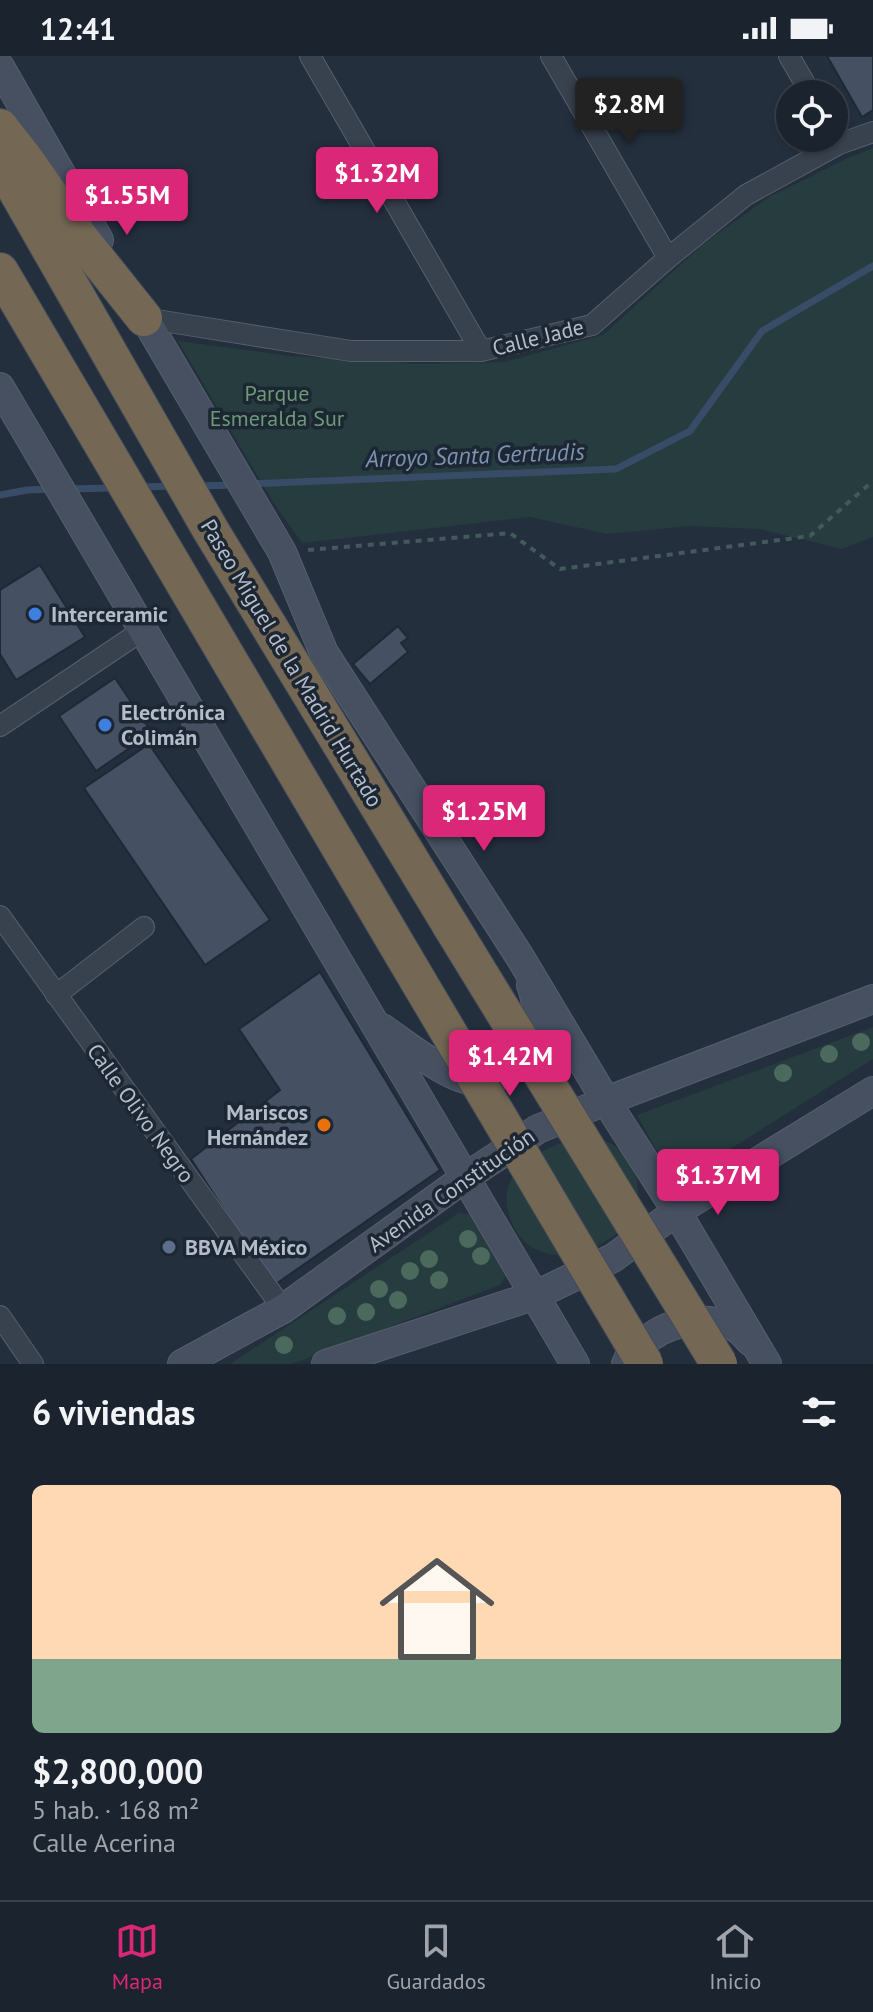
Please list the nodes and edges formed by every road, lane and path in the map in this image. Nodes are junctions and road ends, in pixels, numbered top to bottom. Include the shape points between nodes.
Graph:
1 (310, 56) edge
2 (551, 56) edge
3 (789, 56) edge
4 (0, 67) edge
5 (803, 80) edge
6 (0, 127) edge
7 (873, 132) edge
8 (848, 138) edge
9 (817, 152) edge
10 (0, 162) edge
11 (668, 258) junction
12 (0, 271) edge
13 (144, 318) junction
14 (481, 351) junction
15 (0, 387) edge
16 (873, 481) edge
17 (282, 552) junction
18 (143, 630) junction
19 (0, 726) edge
20 (0, 916) edge
21 (144, 927) dead end
22 (520, 957) junction
23 (56, 995) junction
24 (873, 999) edge
25 (372, 1020) junction
26 (873, 1091) edge
27 (606, 1101) junction
28 (466, 1177) junction
29 (676, 1212) junction
30 (536, 1295) junction
31 (283, 1309) junction
32 (0, 1316) edge
33 (762, 1356) edge
34 (33, 1364) edge
35 (182, 1364) edge
36 (326, 1364) edge
37 (575, 1364) edge
38 (626, 1364) edge
39 (645, 1364) edge
40 (719, 1364) edge

1 - 14 street
2 - 11 street
3 - 5 street
4 - 13 street
6 - 13 highway
7 - 8 street, Calle Jade
9 - 11 street, Calle Jade via 746,195
10 - 40 highway, Paseo Miguel de la Madrid Hurtado, bridge via 210,529
11 - 14 street, Calle Jade via 592,325
12 - 39 highway, bridge
13 - 14 street, Calle Jade via 351,351
13 - 17 street
15 - 18 street
16 - 17 path via 810,536 560,569 510,533
17 - 22 street via 324,653
18 - 19 street
18 - 25 street
20 - 23 street, Calle Olivo Negro
21 - 23 street
22 - 25 street via 537,1016 530,1040 507,1071 478,1082 452,1075
22 - 27 street
23 - 31 street, Calle Olivo Negro
24 - 27 street, Avenida Constitución
25 - 28 street
26 - 29 street
27 - 28 street, Avenida Constitución via 538,1129
27 - 29 street
28 - 30 street
28 - 31 street, Avenida Constitución
29 - 30 street via 613,1258
29 - 33 street
30 - 36 street
30 - 37 street
31 - 35 street, Avenida Constitución
32 - 34 street
33 - 38 street via 735,1326 702,1321 672,1324 654,1333

